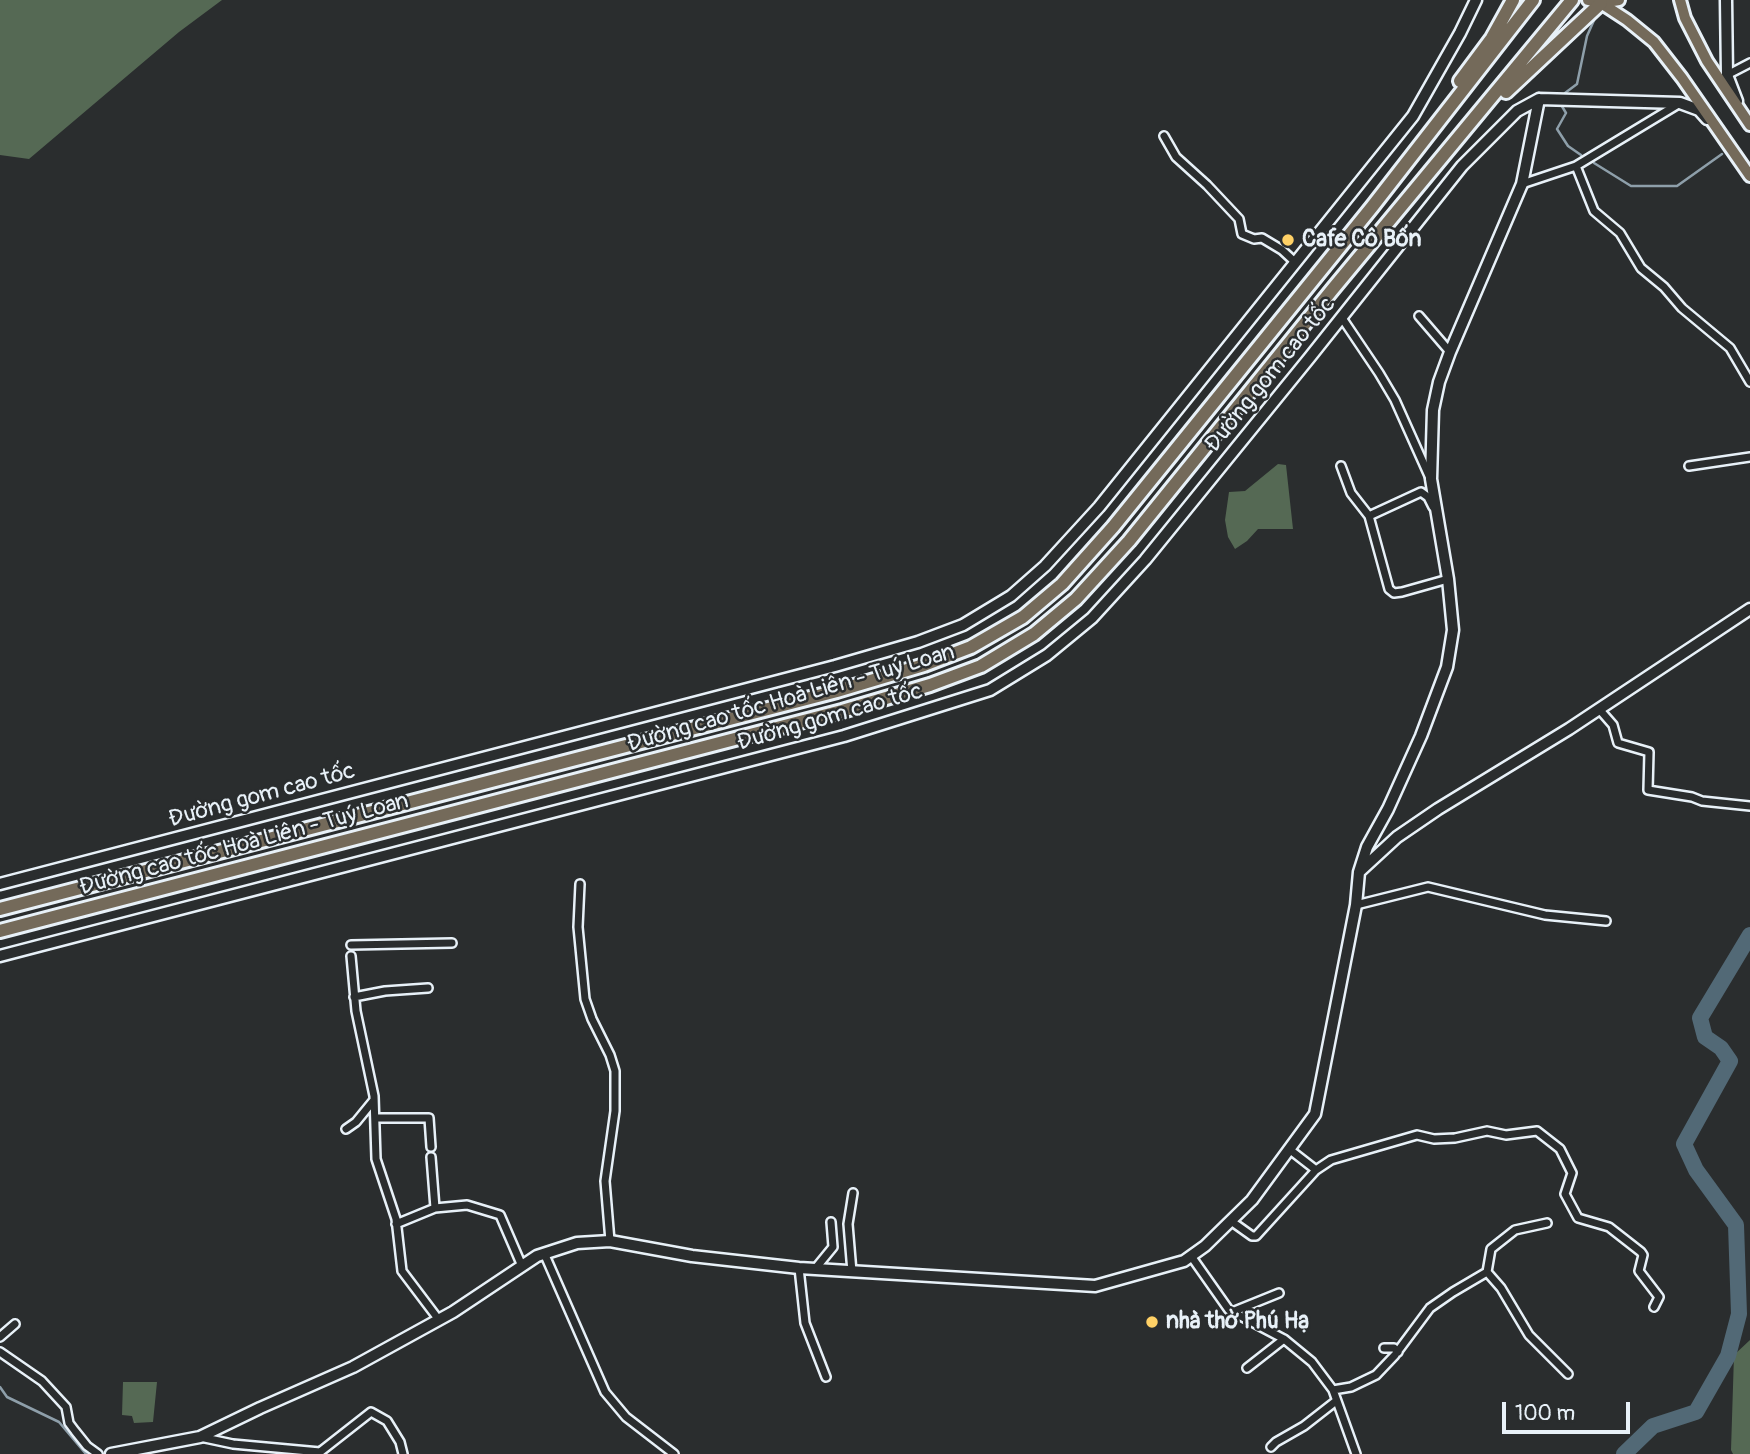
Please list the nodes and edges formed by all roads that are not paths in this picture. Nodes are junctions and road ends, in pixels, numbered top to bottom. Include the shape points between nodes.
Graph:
1 (1476, 0) edge
2 (1513, 0) edge
3 (1533, 0) edge
4 (1619, 0) edge
5 (1680, 0) edge
6 (1726, 0) edge
7 (1594, 1) edge
8 (1569, 4) edge
9 (1750, 63) edge
10 (1727, 75) junction
11 (1539, 99) junction
12 (1680, 103) junction
13 (1741, 111) junction
14 (1750, 124) edge
15 (1715, 127) junction
16 (1164, 136) dead end
17 (1576, 166) junction
18 (1750, 176) edge
19 (1522, 184) junction
20 (1296, 263) junction
21 (1332, 290) junction
22 (1419, 316) dead end
23 (1342, 318) junction
24 (1273, 331) junction
25 (1450, 352) junction
26 (1750, 382) edge
27 (1750, 457) edge
28 (1340, 466) dead end
29 (1689, 466) dead end
30 (1431, 479) junction
31 (1437, 513) junction
32 (1368, 516) junction
33 (1448, 579) junction
34 (1750, 609) edge
35 (1599, 709) junction
36 (1750, 806) edge
37 (1379, 824) junction
38 (1397, 837) junction
39 (1359, 872) junction
40 (0, 884) edge
41 (580, 884) dead end
42 (1356, 905) junction
43 (0, 909) edge
44 (1606, 921) dead end
45 (0, 931) edge
46 (452, 943) dead end
47 (351, 946) dead end
48 (0, 956) edge
49 (351, 956) dead end
50 (428, 988) dead end
51 (354, 997) junction
52 (374, 1100) junction
53 (375, 1118) junction
54 (346, 1129) dead end
55 (430, 1147) dead end
56 (1289, 1149) junction
57 (431, 1157) dead end
58 (1316, 1170) junction
59 (853, 1193) dead end
60 (435, 1209) junction
61 (1231, 1221) junction
62 (831, 1222) dead end
63 (1547, 1223) dead end
64 (396, 1224) junction
65 (610, 1241) junction
66 (544, 1254) junction
67 (1192, 1256) junction
68 (522, 1266) junction
69 (799, 1268) junction
70 (815, 1269) junction
71 (852, 1272) junction
72 (1487, 1272) junction
73 (1279, 1293) dead end
74 (1654, 1307) dead end
75 (1232, 1312) junction
76 (439, 1320) junction
77 (15, 1324) dead end
78 (0, 1337) edge
79 (1284, 1339) junction
80 (1384, 1348) dead end
81 (0, 1352) edge
82 (1398, 1352) junction
83 (1247, 1368) dead end
84 (1568, 1374) dead end
85 (826, 1377) dead end
86 (1333, 1390) junction
87 (1336, 1401) junction
88 (200, 1437) junction
89 (1271, 1447) dead end
90 (98, 1454) edge
91 (111, 1454) edge
92 (403, 1454) edge
93 (674, 1454) edge
94 (1356, 1454) edge

1 - 20 main road, Đường gom cao tốc via 1413,116
2 - 24 highway via 1492,38
3 - 24 highway, Đường cao tốc Hoà Liên - Tuý Loan
4 - 7 main road
5 - 13 main road via 1707,61
6 - 10 main road
7 - 15 main road via 1654,42
7 - 21 highway via 1517,80
8 - 21 highway, Đường cao tốc Hoà Liên - Tuý Loan
9 - 10 street
10 - 13 main road
11 - 12 main road
11 - 19 main road
11 - 23 main road, Đường gom cao tốc via 1517,111 1462,166
12 - 15 main road via 1699,110
12 - 17 street
13 - 14 main road
15 - 18 main road
16 - 20 street via 1176,157 1239,219 1242,234 1262,238
17 - 19 street
17 - 26 street via 1594,211 1620,233 1641,268 1730,348
19 - 25 main road
20 - 40 main road, Đường gom cao tốc via 1099,507 1045,566 1011,596 963,625 835,666
21 - 45 highway, Đường cao tốc Hoà Liên - Tuý Loan via 1129,541 1076,599 1034,634 981,666 842,711
22 - 25 street
23 - 30 street via 1395,400
23 - 48 main road, Đường gom cao tốc via 1145,560 1092,618 1047,655 990,690 844,736
24 - 43 highway, Đường cao tốc Hoà Liên - Tuý Loan via 1062,584 1023,617 971,648 837,691
25 - 30 main road via 1433,410
27 - 29 street
28 - 32 street via 1351,494
30 - 31 main road
31 - 32 street via 1421,492
31 - 33 main road
32 - 33 street via 1382,570 1394,593
33 - 37 main road via 1453,631 1447,667 1421,736
34 - 35 main road
35 - 36 street via 1613,725 1618,743 1649,752 1648,790
35 - 38 main road
37 - 38 main road via 1381,837
37 - 39 main road
38 - 39 main road
39 - 42 main road
41 - 65 street via 578,927 586,999 615,1072 615,1111 605,1181
42 - 44 street via 1428,887 1545,915
42 - 56 main road via 1315,1114
46 - 47 street
49 - 51 street
50 - 51 street
51 - 52 street
52 - 53 street
52 - 54 street
53 - 55 street via 429,1118
53 - 64 street via 376,1159
56 - 58 street
56 - 61 main road
57 - 60 street
58 - 61 street via 1256,1236
58 - 74 street via 1331,1160 1417,1135 1434,1139 1487,1131 1506,1135 1537,1131 1560,1149 1572,1173 1565,1194 1578,1218 1609,1227 1643,1255 1639,1271 1659,1297
59 - 71 street via 848,1224
60 - 64 street
60 - 68 street via 467,1205 500,1215
61 - 67 main road
62 - 70 street via 833,1247
63 - 72 street via 1515,1230 1491,1249
64 - 76 street via 402,1271
65 - 66 main road via 577,1243
65 - 69 main road
66 - 68 main road
66 - 93 street via 605,1392 626,1417
67 - 71 main road via 1149,1273 1095,1286
67 - 75 street
68 - 76 main road
69 - 70 main road
69 - 85 street via 805,1323
70 - 71 main road
72 - 82 street via 1430,1308
72 - 84 street via 1529,1335
73 - 75 street
75 - 79 street
76 - 88 main road via 354,1367
77 - 78 street
79 - 83 street
79 - 86 street via 1312,1362
80 - 82 street
81 - 90 street via 42,1381 66,1407 75,1431
82 - 86 street via 1364,1382
86 - 87 street
87 - 89 street
87 - 94 street
88 - 91 main road
88 - 92 street via 320,1452 371,1412 387,1421

